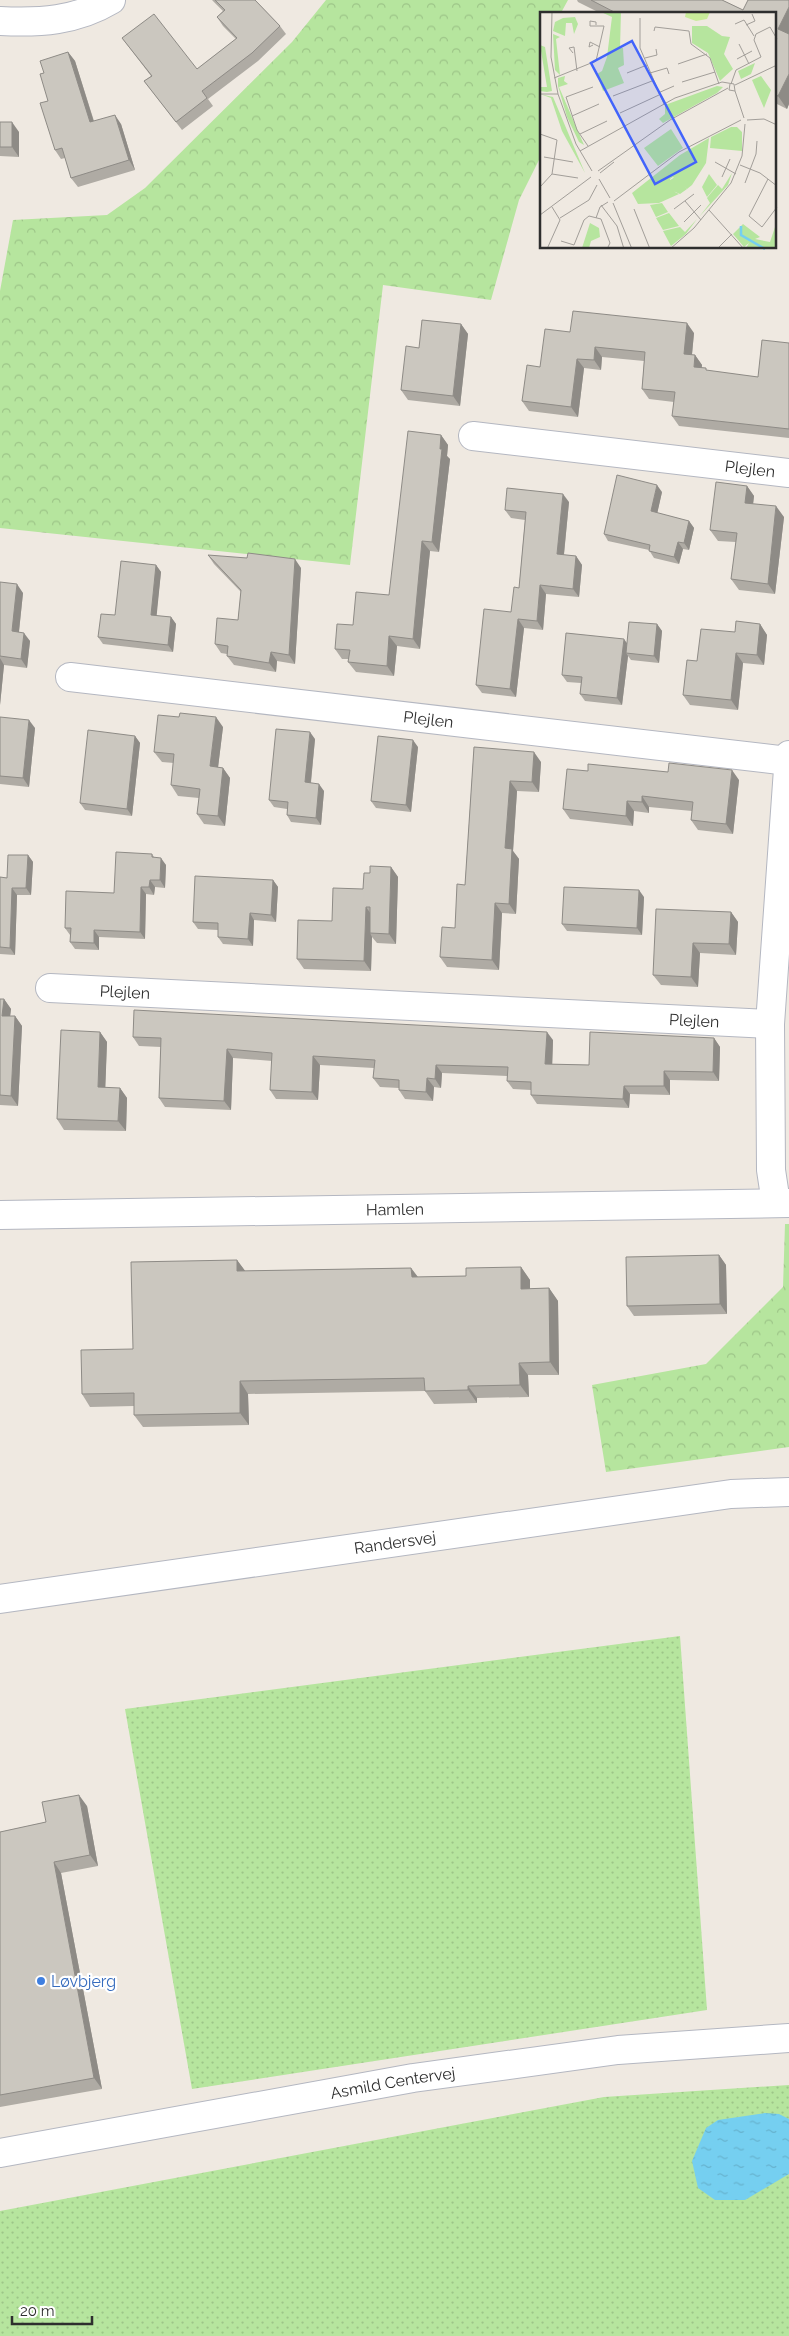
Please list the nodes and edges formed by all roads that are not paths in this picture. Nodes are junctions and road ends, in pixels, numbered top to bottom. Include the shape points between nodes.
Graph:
1 (110, 0) edge
2 (0, 21) edge
3 (473, 436) dead end
4 (789, 473) edge
5 (70, 677) dead end
6 (789, 758) edge
7 (50, 988) dead end
8 (781, 988) edge
9 (770, 1024) junction
10 (783, 1203) edge
11 (0, 1215) edge
12 (789, 1492) edge
13 (0, 1599) edge
14 (789, 2038) edge
15 (0, 2153) edge

1 - 2 street via 78,16 32,23
3 - 4 street, Plejlen
5 - 6 street, Plejlen
6 - 8 street, Plejlen
7 - 9 street, Plejlen
8 - 9 street, Plejlen
9 - 10 street, Plejlen via 772,1170
10 - 11 street, Hamlen
12 - 13 street, Randersvej via 731,1494
14 - 15 street, Asmild Centervej via 618,2050 413,2078

